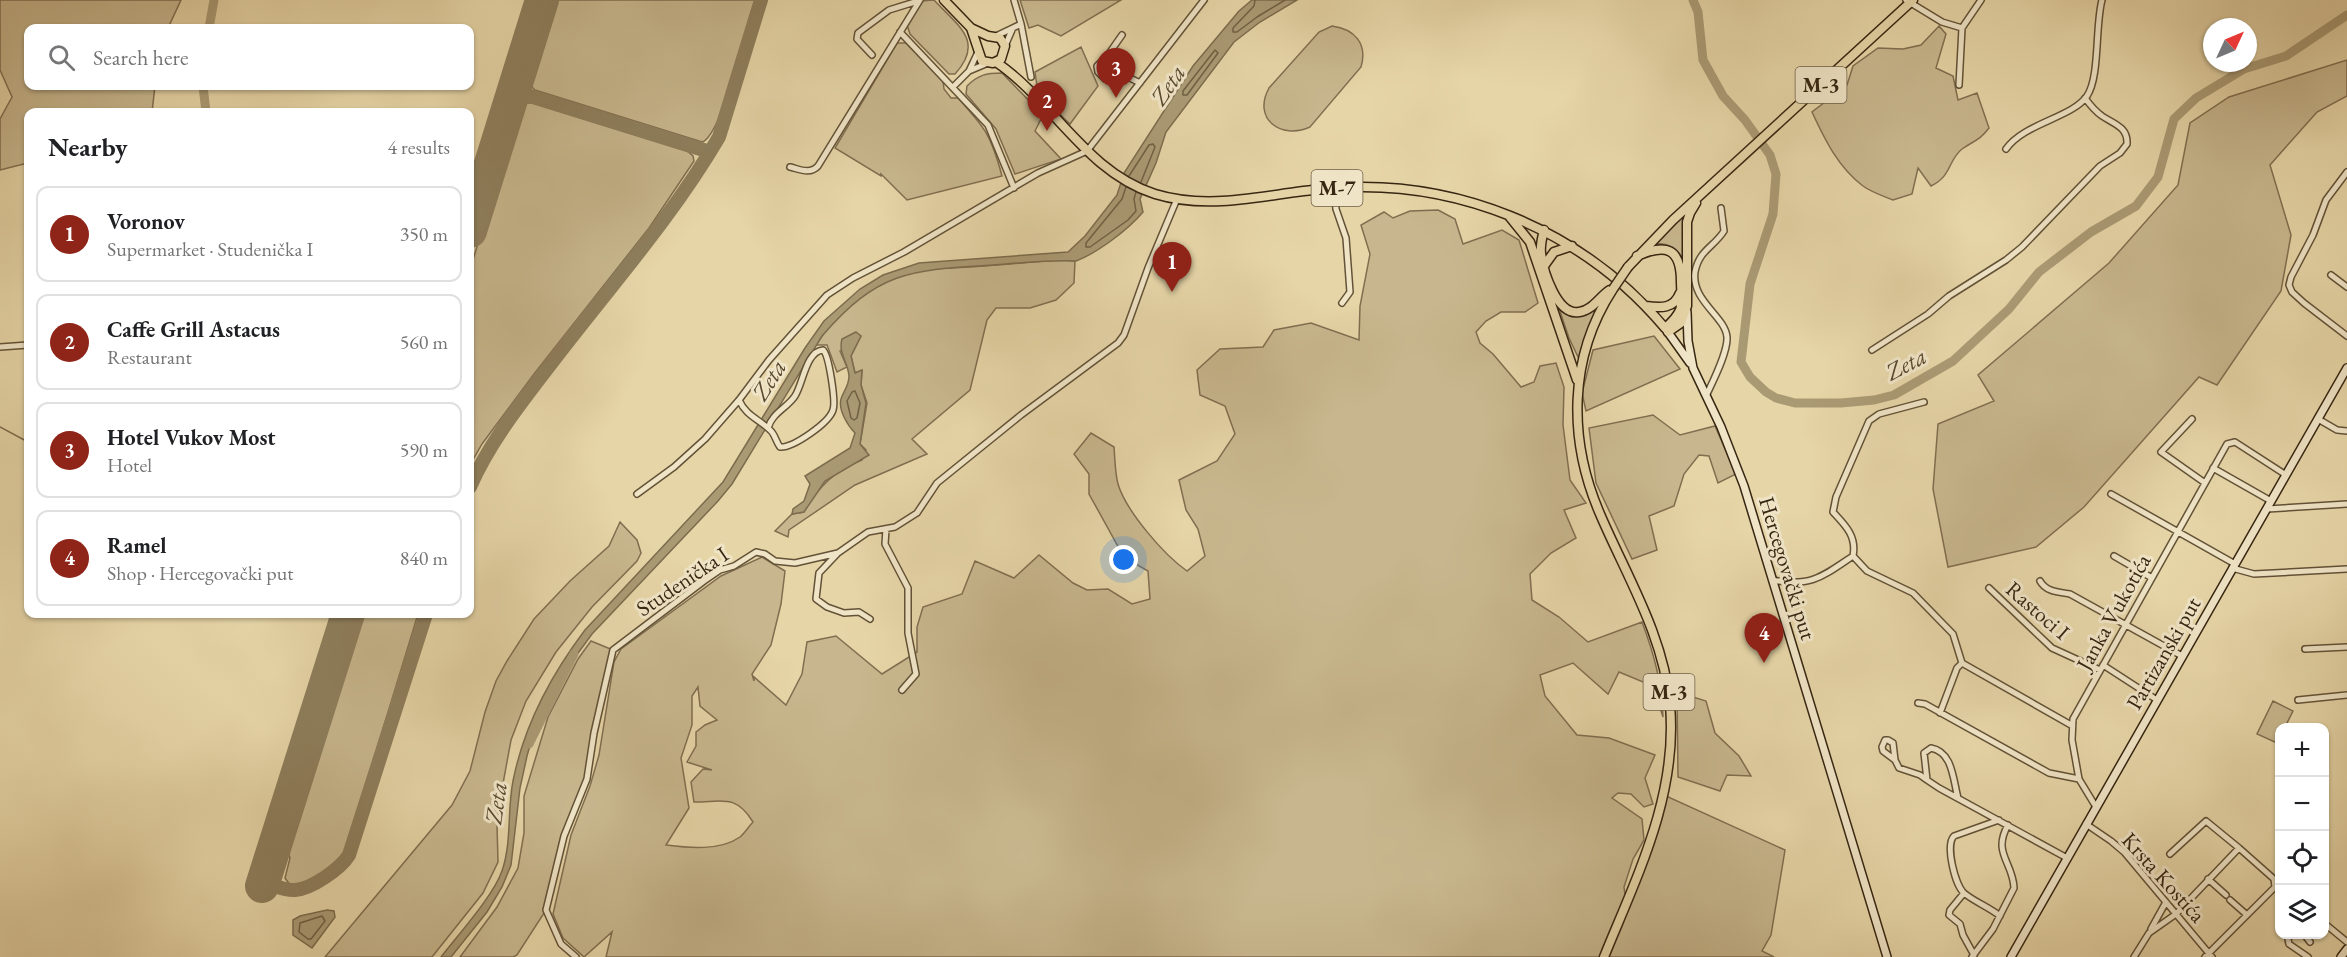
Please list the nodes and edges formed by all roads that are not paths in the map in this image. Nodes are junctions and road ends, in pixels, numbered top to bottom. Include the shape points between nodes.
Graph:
1 (920, 0) edge
2 (944, 0) edge
3 (1014, 0) edge
4 (1204, 0) edge
5 (1981, 0) edge
6 (2102, 0) edge
7 (1910, 1) edge
8 (1021, 24) junction
9 (971, 28) junction
10 (1962, 28) junction
11 (1012, 30) junction
12 (900, 32) junction
13 (1122, 35) dead end
14 (992, 36) junction
15 (978, 48) junction
16 (1004, 50) junction
17 (872, 55) dead end
18 (992, 63) junction
19 (969, 71) junction
20 (1015, 75) junction
21 (1031, 77) dead end
22 (1140, 83) junction
23 (1959, 86) dead end
24 (953, 87) junction
25 (2085, 98) junction
26 (2006, 149) dead end
27 (1088, 151) junction
28 (790, 166) dead end
29 (2347, 172) edge
30 (1713, 182) junction
31 (1014, 188) junction
32 (1334, 188) junction
33 (1177, 199) junction
34 (1721, 208) dead end
35 (1508, 215) junction
36 (1544, 230) junction
37 (1530, 242) junction
38 (1572, 246) junction
39 (1637, 256) junction
40 (1544, 266) junction
41 (2331, 275) dead end
42 (2347, 287) edge
43 (1613, 289) junction
44 (1681, 291) junction
45 (1342, 303) dead end
46 (1645, 306) junction
47 (1687, 309) junction
48 (1667, 330) junction
49 (2347, 336) edge
50 (24, 345) edge
51 (0, 346) edge
52 (1872, 350) dead end
53 (1693, 368) junction
54 (2347, 368) edge
55 (1578, 383) junction
56 (1707, 394) junction
57 (739, 400) junction
58 (1924, 402) dead end
59 (2192, 419) dead end
60 (2318, 419) junction
61 (767, 428) junction
62 (2347, 431) edge
63 (2213, 468) junction
64 (2286, 475) junction
65 (2205, 483) junction
66 (637, 494) dead end
67 (2111, 494) dead end
68 (2271, 501) junction
69 (2347, 504) edge
70 (2267, 509) junction
71 (886, 529) junction
72 (2178, 531) junction
73 (838, 553) junction
74 (1853, 556) junction
75 (2114, 556) dead end
76 (2234, 566) junction
77 (2347, 569) edge
78 (2152, 578) junction
79 (1772, 580) junction
80 (2040, 581) dead end
81 (1989, 588) dead end
82 (870, 619) dead end
83 (2126, 624) junction
84 (2347, 647) edge
85 (2305, 650) dead end
86 (2182, 656) junction
87 (1962, 663) junction
88 (2101, 668) junction
89 (902, 690) dead end
90 (2347, 695) edge
91 (2157, 700) junction
92 (2298, 700) dead end
93 (1918, 703) dead end
94 (1940, 713) junction
95 (2072, 725) junction
96 (1895, 760) dead end
97 (2079, 779) junction
98 (1927, 780) junction
99 (1958, 798) junction
100 (2096, 807) junction
101 (1999, 820) junction
102 (2008, 825) junction
103 (2085, 825) junction
104 (2239, 848) junction
105 (2170, 854) dead end
106 (2067, 858) junction
107 (2208, 879) junction
108 (1964, 892) junction
109 (2166, 902) junction
110 (2176, 914) junction
111 (2247, 915) junction
112 (2000, 916) junction
113 (2329, 926) edge
114 (2149, 933) junction
115 (2288, 939) edge
116 (2308, 939) edge
117 (2310, 942) dead end
118 (2347, 942) edge
119 (2347, 949) edge
120 (1973, 956) edge
121 (2208, 956) edge
122 (576, 957) edge
123 (1604, 957) edge
124 (1887, 957) edge
125 (2011, 957) edge
126 (2134, 957) edge
127 (2308, 957) edge
128 (2341, 957) edge

1 - 12 street
1 - 17 street via 889,10 858,33 857,39
2 - 9 main road, M-7
3 - 8 street
4 - 22 street
5 - 10 street
6 - 25 street via 2096,63
7 - 10 street via 1942,22
7 - 30 main road, M-3
8 - 11 street
8 - 21 street
9 - 14 main road, M-7
9 - 15 main road, M-7
10 - 23 street
11 - 14 street
11 - 16 street
12 - 24 street
12 - 28 street via 818,166 807,171
13 - 22 street via 1097,66 1098,72 1106,79 1126,76
14 - 15 main road
14 - 16 main road, M-7
15 - 18 main road, M-7 via 982,60
15 - 19 street
16 - 18 main road
16 - 20 main road, M-7
18 - 19 street
18 - 20 main road, M-7
19 - 24 street
20 - 27 main road, M-7
22 - 27 street
24 - 31 street via 988,125
25 - 26 street via 2023,132
25 - 52 street via 2099,114 2124,130 2128,140 2120,153 2100,166 2006,260
27 - 31 street
27 - 33 main road, M-7 via 1137,187
29 - 49 street via 2326,200 2289,285 2304,303
30 - 39 main road, M-3
30 - 47 main road via 1688,219
31 - 57 street via 827,295
32 - 33 main road, M-7 via 1222,202
32 - 35 main road, M-7 via 1415,190
32 - 45 street via 1346,238 1350,292
33 - 71 street, Studenička I via 1118,343 937,483 916,513
34 - 56 street via 1724,231 1703,251 1695,274 1698,291 1727,339
35 - 36 main road, M-7
35 - 37 main road
36 - 37 main road
36 - 38 main road, M-7
36 - 40 main road
37 - 55 main road
38 - 40 main road via 1554,252
38 - 46 main road, M-7
39 - 43 main road, M-3, bridge
39 - 44 main road via 1658,248 1672,252 1680,265
40 - 43 main road via 1558,302 1570,312 1586,310
41 - 42 street
43 - 55 main road, M-3 via 1588,336
44 - 46 main road via 1676,301 1667,306
44 - 48 main road via 1679,312
46 - 48 main road, M-7
47 - 48 main road via 1680,324
47 - 53 main road
48 - 53 main road
50 - 51 street
53 - 56 main road, Hercegovački put
54 - 60 main road, Partizanski put
55 - 123 main road, M-3 via 1578,427 1588,482 1654,634 1665,672 1671,717 1670,761 1661,809
56 - 79 main road, Hercegovački put via 1740,474
57 - 61 street via 742,408
57 - 66 street via 675,467
58 - 74 street via 1880,414 1869,421 1833,512 1851,532
59 - 65 street via 2161,452
60 - 62 street
60 - 64 main road, Partizanski put
61 - 61 street via 795,395 815,353 823,350 828,357 832,412 812,432 783,448
63 - 64 street, Janka Vukotića via 2230,442
63 - 65 street, Janka Vukotića
63 - 68 street
64 - 68 main road, Partizanski put
65 - 72 street, Janka Vukotića
67 - 72 street
68 - 70 main road, Partizanski put
69 - 70 street
70 - 76 main road, Partizanski put
71 - 73 street, Studenička I via 868,532
71 - 89 street via 885,544 908,588 908,633 916,674
72 - 76 street
72 - 78 street, Janka Vukotića
73 - 82 street via 819,573 816,599 827,607 844,613 859,612
73 - 122 street, Studenička I via 785,563 756,552 720,570 613,650 587,779 564,836 546,910 561,944
74 - 79 street via 1814,580 1789,584
74 - 87 street via 1867,571 1913,594 1953,634
75 - 78 street
76 - 77 street via 2254,574
76 - 86 main road, Partizanski put
78 - 83 street, Janka Vukotića
79 - 124 main road, Hercegovački put
80 - 83 street via 2050,590 2070,594
81 - 88 street, Rastoci I via 2052,648
83 - 86 street
83 - 88 street, Janka Vukotića
84 - 85 street
86 - 91 main road, Partizanski put
87 - 94 street
87 - 95 street
88 - 91 street, Rastoci I
88 - 95 street, Janka Vukotića
90 - 92 street
91 - 100 main road, Partizanski put
93 - 94 street
94 - 97 street via 2049,773
95 - 97 street
96 - 98 street via 1902,770
97 - 100 street
98 - 99 street
98 - 99 street via 1924,753 1931,748 1940,750 1946,756
99 - 101 street
100 - 103 main road, Partizanski put
101 - 102 street
101 - 108 street via 1951,839 1949,852
102 - 106 street
102 - 112 street via 2001,845 2014,888
103 - 106 main road, Partizanski put
103 - 109 street, Krsta Kostića via 2124,852
104 - 105 street via 2206,821
104 - 107 street
104 - 111 street via 2276,883
106 - 125 main road, Partizanski put
107 - 110 street
107 - 111 street
108 - 112 street
108 - 120 street via 1949,915 1960,924
109 - 110 street, Krsta Kostića
109 - 114 street
110 - 114 street
110 - 121 street, Krsta Kostića
111 - 121 street
112 - 120 street
113 - 118 street
114 - 126 street
115 - 127 street via 2289,944
116 - 117 street
119 - 128 main road

